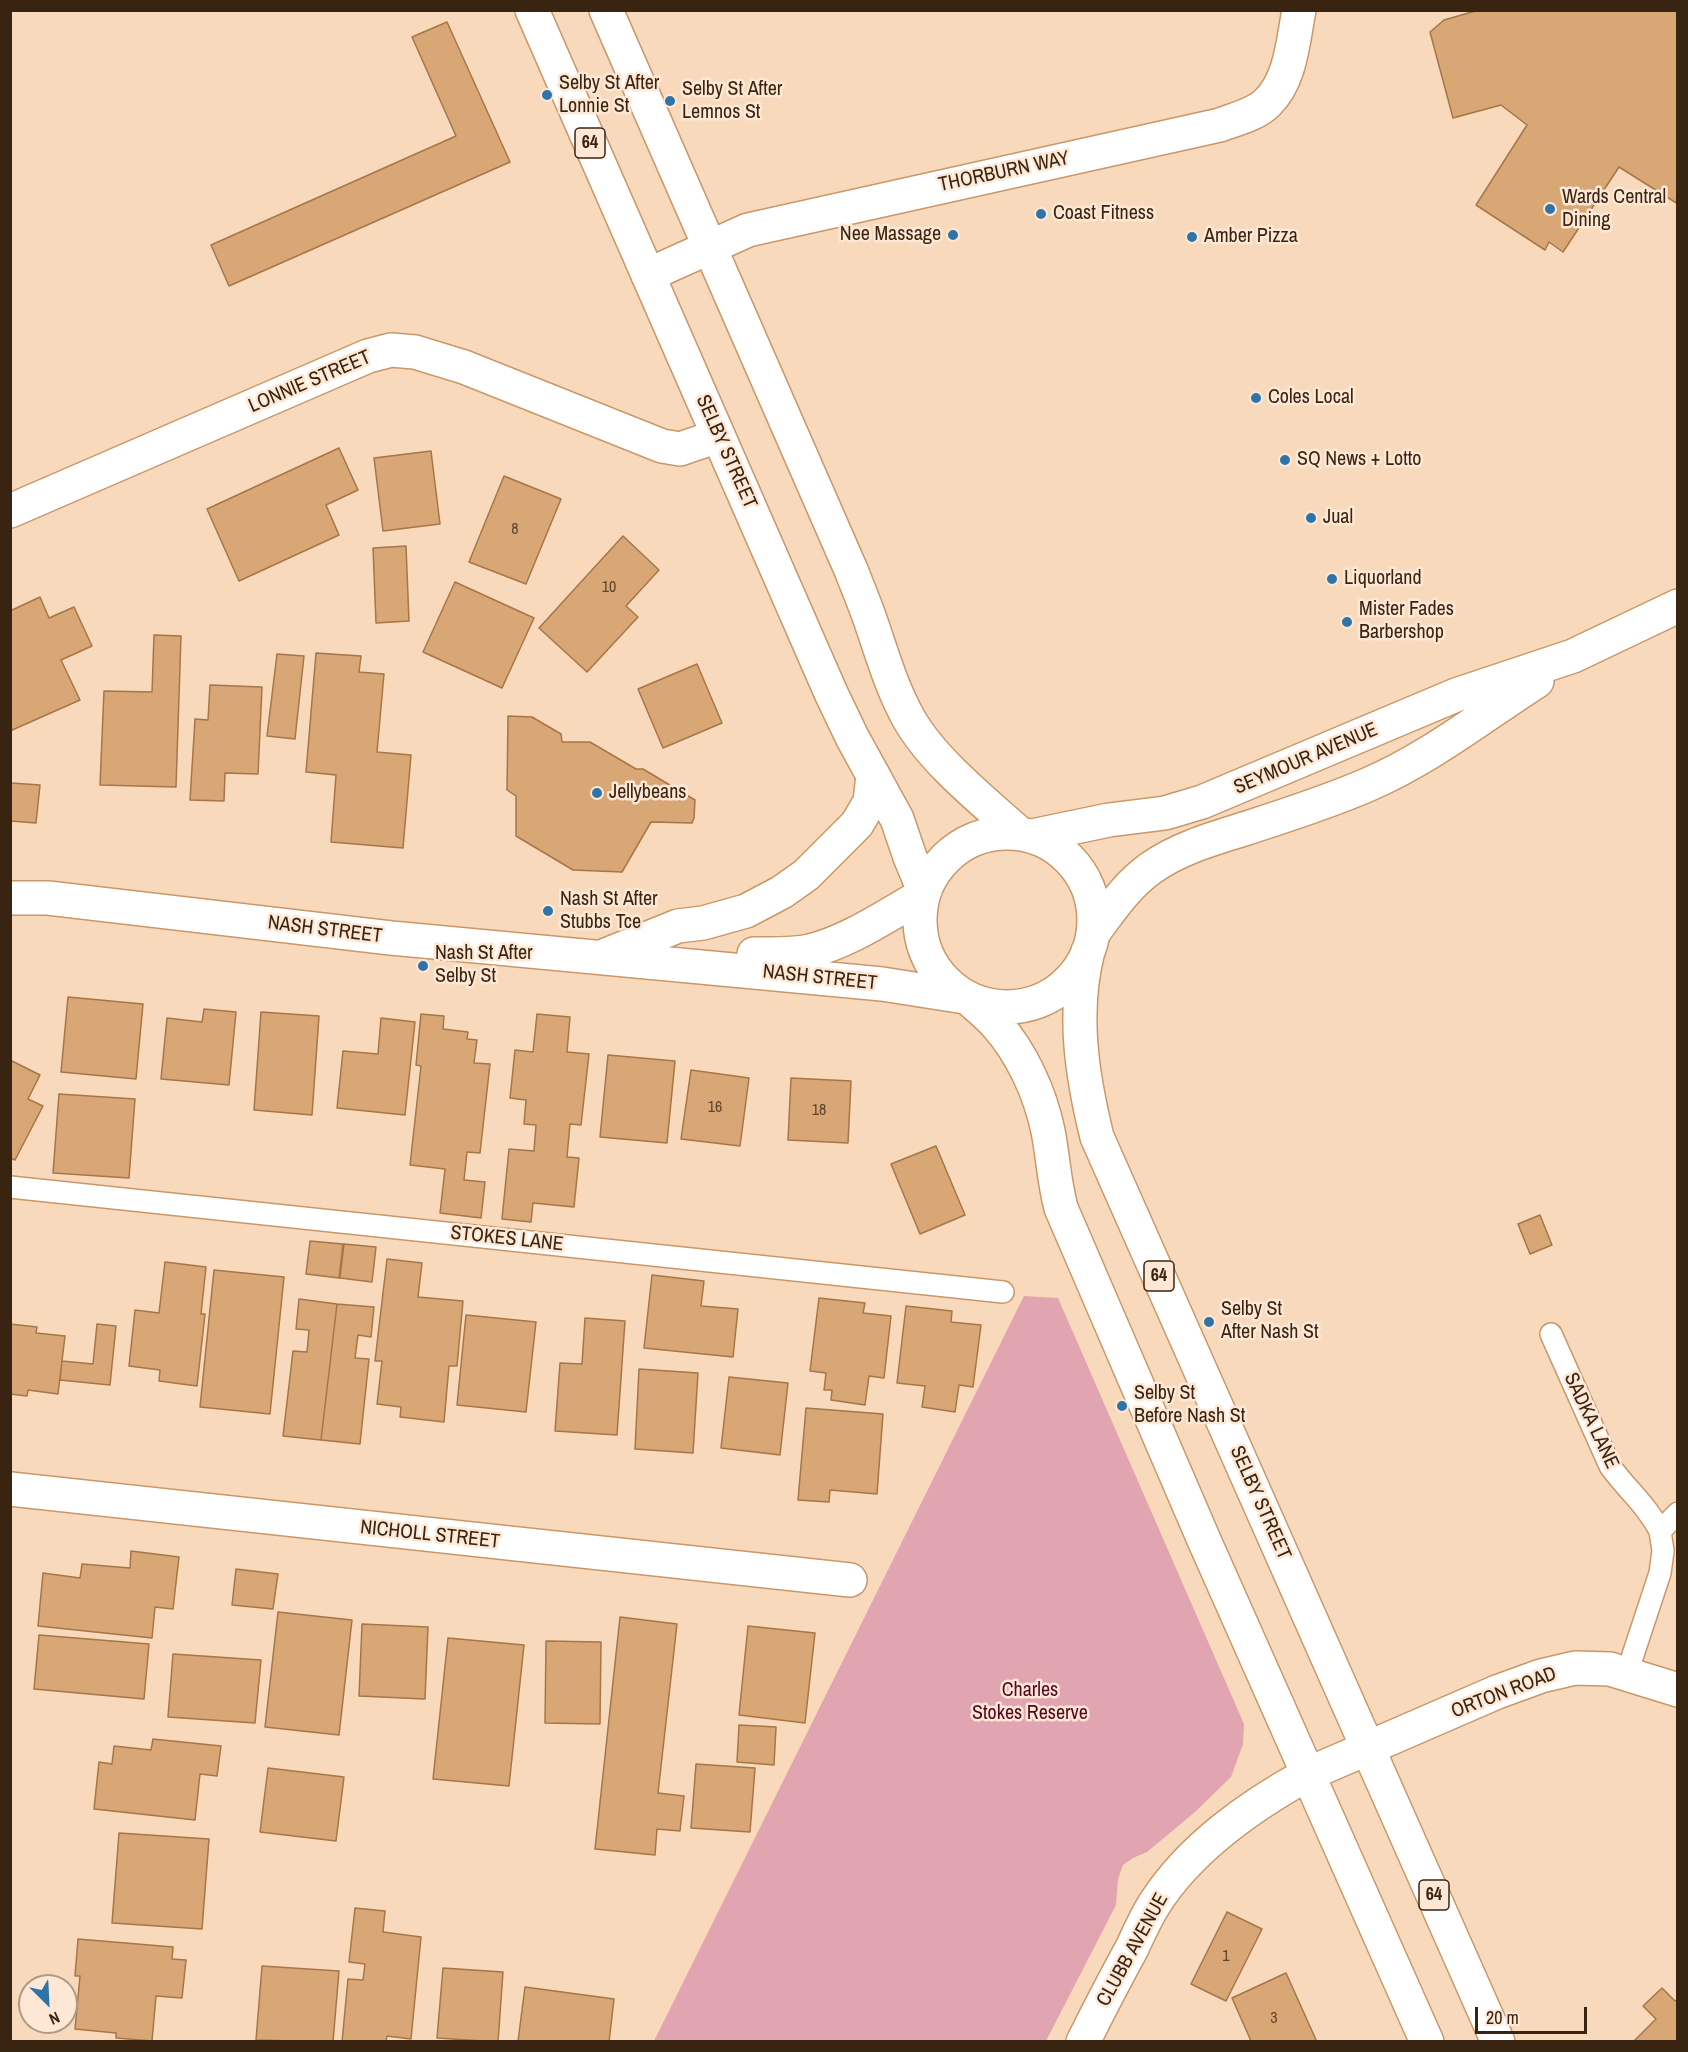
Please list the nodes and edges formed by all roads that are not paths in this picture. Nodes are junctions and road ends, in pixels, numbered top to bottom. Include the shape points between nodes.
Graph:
1 (532, 10) edge
2 (606, 10) edge
3 (1299, 10) edge
4 (709, 247) junction
5 (648, 275) junction
6 (718, 436) junction
7 (10, 511) edge
8 (1677, 606) edge
9 (1573, 656) junction
10 (873, 775) junction
11 (1026, 835) junction
12 (10, 880) edge
13 (924, 893) junction
14 (10, 898) edge
15 (48, 898) junction
16 (1091, 941) junction
17 (602, 957) junction
18 (967, 998) junction
19 (10, 1187) edge
20 (1003, 1292) dead end
21 (1551, 1334) dead end
22 (10, 1489) edge
23 (1677, 1513) edge
24 (1660, 1531) junction
25 (850, 1580) dead end
26 (1627, 1673) junction
27 (1677, 1690) edge
28 (1369, 1749) junction
29 (1308, 1774) junction
30 (1083, 2042) edge
31 (1427, 2042) edge
32 (1498, 2042) edge

1 - 5 main road, SELBY STREET / 64
2 - 4 main road
3 - 4 main road, THORBURN WAY via 1281,85 1267,104 1249,114 1220,125 748,230
4 - 5 main road, THORBURN WAY
4 - 11 main road via 851,570 909,720 944,763
5 - 6 main road, SELBY STREET / 64
6 - 7 main road, LONNIE STREET via 680,449 662,446 464,367 416,352 391,350 368,356
6 - 10 main road, SELBY STREET via 831,693
8 - 9 main road, SEYMOUR AVENUE
9 - 11 main road, SEYMOUR AVENUE via 1456,695 1202,802 1156,815
9 - 16 main road, SEYMOUR AVENUE via 1395,772 1340,796 1223,835 1150,868 1122,894
10 - 13 main road, SELBY STREET via 900,825
10 - 17 main road via 870,801 857,824 812,870 782,892 746,911 678,926
11 - 13 main road via 992,834 967,842 942,861
11 - 16 main road, 64 via 1063,853 1081,873 1094,905
12 - 15 main road, NASH STREET
13 - 17 main road, NASH STREET via 841,940 808,951
13 - 18 main road via 919,917 925,952 941,978
14 - 15 main road, NASH STREET
15 - 17 main road, NASH STREET via 391,938
16 - 18 main road via 1084,961 1071,979 1036,1003 999,1007
16 - 28 main road, SELBY STREET / 64 via 1082,975 1080,1027 1085,1078 1098,1137
17 - 18 main road, NASH STREET via 882,984
18 - 29 main road via 1005,1035 1032,1081 1045,1119 1061,1208
19 - 20 lane, STOKES LANE
21 - 24 lane, SADKA LANE via 1610,1466 1650,1512
22 - 25 main road, NICHOLL STREET
23 - 24 lane
24 - 26 lane, SADKA LANE via 1660,1574
26 - 27 main road, ORTON ROAD
26 - 28 main road, ORTON ROAD via 1575,1668 1541,1676
28 - 29 main road, CLUBB AVENUE
28 - 32 main road, SELBY STREET / 64
29 - 30 main road, CLUBB AVENUE via 1248,1810 1176,1875 1155,1903
29 - 31 main road

